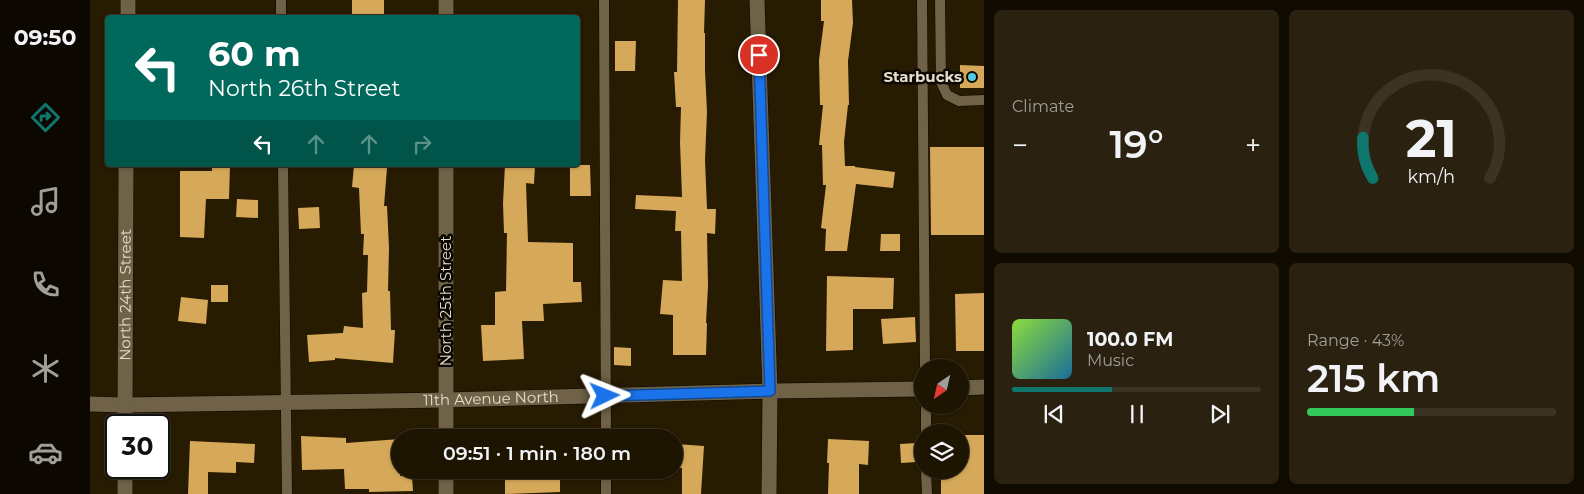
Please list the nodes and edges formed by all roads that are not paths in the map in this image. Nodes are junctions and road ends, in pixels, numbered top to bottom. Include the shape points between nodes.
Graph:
1 (128, 0) edge
2 (281, 0) edge
3 (446, 0) edge
4 (604, 0) edge
5 (757, 0) edge
6 (922, 0) edge
7 (940, 0) edge
8 (128, 15) edge
9 (282, 15) edge
10 (446, 15) edge
11 (984, 100) edge
12 (126, 167) edge
13 (283, 167) edge
14 (446, 167) edge
15 (925, 359) edge
16 (984, 387) edge
17 (969, 388) edge
18 (914, 389) edge
19 (770, 391) junction
20 (605, 396) junction
21 (446, 400) junction
22 (286, 403) junction
23 (90, 404) edge
24 (124, 405) junction
25 (124, 414) edge
26 (446, 429) edge
27 (606, 429) edge
28 (125, 479) edge
29 (446, 479) edge
30 (606, 479) edge
31 (926, 479) edge
32 (125, 494) edge
33 (287, 494) edge
34 (446, 494) edge
35 (606, 494) edge
36 (769, 494) edge
37 (926, 494) edge

1 - 8 street
2 - 9 lane
3 - 10 street
4 - 20 lane
5 - 19 street
6 - 15 lane
7 - 11 lane via 941,82 947,95 958,101
12 - 24 street, North 24th Street
13 - 22 lane
14 - 21 street, North 25th Street
16 - 17 street
18 - 19 street, 11th Avenue North
19 - 20 street, 11th Avenue North
19 - 36 street
20 - 21 street, 11th Avenue North
20 - 27 lane
21 - 22 street, 11th Avenue North
21 - 26 street, North 25th Street
22 - 24 street, 11th Avenue North
22 - 33 lane
23 - 24 street, 11th Avenue North
24 - 25 street, North 24th Street
28 - 32 street
29 - 34 street
30 - 35 lane
31 - 37 lane

